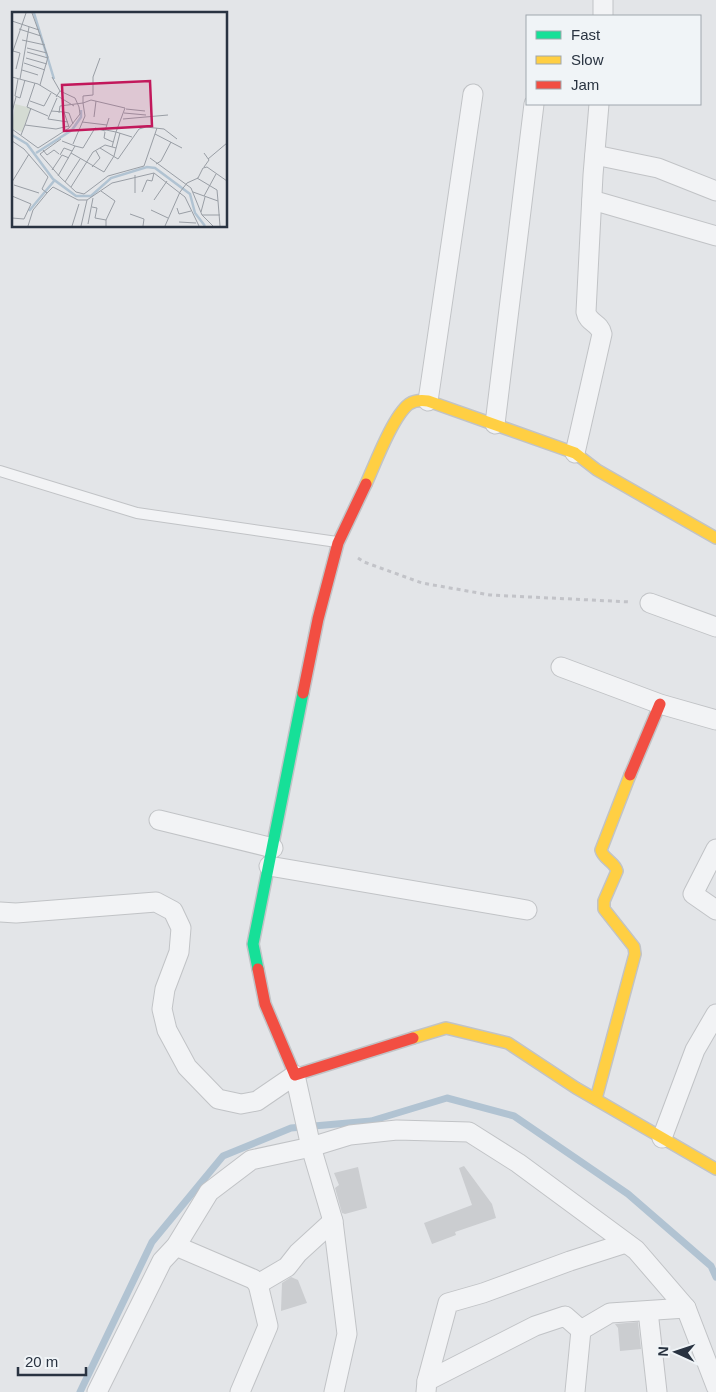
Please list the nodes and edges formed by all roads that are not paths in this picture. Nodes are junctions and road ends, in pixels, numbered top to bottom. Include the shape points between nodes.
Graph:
1 (603, 0) edge
2 (603, 15) edge
3 (472, 94) dead end
4 (534, 105) edge
5 (599, 105) edge
6 (594, 155) junction
7 (716, 191) edge
8 (592, 200) junction
9 (716, 236) edge
10 (428, 400) junction
11 (494, 424) junction
12 (575, 453) junction
13 (0, 471) edge
14 (716, 538) edge
15 (338, 543) junction
16 (650, 603) road end
17 (716, 628) edge
18 (561, 667) dead end
19 (660, 704) junction
20 (716, 720) edge
21 (158, 820) dead end
22 (716, 849) edge
23 (271, 857) junction
24 (528, 910) dead end
25 (716, 910) edge
26 (0, 912) edge
27 (716, 1014) edge
28 (295, 1075) junction
29 (596, 1099) junction
30 (662, 1138) junction
31 (311, 1147) junction
32 (716, 1169) edge
33 (333, 1221) junction
34 (626, 1243) junction
35 (176, 1246) junction
36 (258, 1284) junction
37 (686, 1308) junction
38 (648, 1311) junction
39 (580, 1330) junction
40 (716, 1386) edge
41 (427, 1387) edge
42 (97, 1392) edge
43 (240, 1392) edge
44 (334, 1392) edge
45 (576, 1392) edge
46 (657, 1392) edge

1 - 2 street
3 - 10 street
4 - 11 street
5 - 6 street
6 - 7 street via 658,168
6 - 8 street
8 - 9 street
8 - 12 street via 586,312 588,320 599,327 602,334
10 - 11 street
10 - 15 street via 410,402 398,416
11 - 12 street
12 - 14 street via 597,470
13 - 15 lane via 136,513
15 - 23 street via 318,619
16 - 17 street
18 - 19 street
19 - 20 street
19 - 29 street via 601,850 617,871 604,901 604,909 634,947 635,954
21 - 23 street
22 - 25 street via 693,894
23 - 24 street
23 - 28 street via 253,944 265,1004
26 - 28 street via 156,902 173,911 181,928 179,952 165,989 162,1009 167,1030 187,1067 218,1099 240,1104 257,1101
27 - 30 street via 695,1050
28 - 29 street via 446,1028 508,1043
28 - 31 street
29 - 30 street
30 - 32 street
31 - 33 street
31 - 34 street via 350,1135 397,1130 469,1132 518,1163
31 - 35 street via 251,1160 209,1192
33 - 36 street via 287,1267
33 - 44 street via 347,1334
34 - 37 street via 636,1250
34 - 41 street via 448,1303
35 - 36 street
35 - 42 street via 162,1261
36 - 43 street via 268,1326
37 - 38 street
37 - 40 street
38 - 39 street via 610,1313
38 - 46 street
39 - 41 street via 565,1316 535,1326
39 - 45 street

